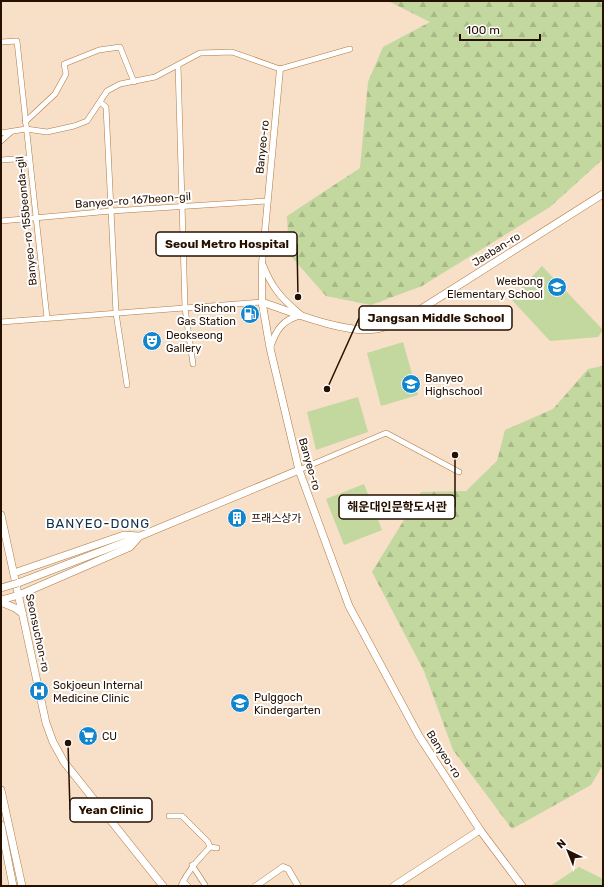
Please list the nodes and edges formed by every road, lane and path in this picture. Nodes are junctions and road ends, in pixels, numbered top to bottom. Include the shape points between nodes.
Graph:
1 (1, 42) edge
2 (350, 49) dead end
3 (178, 65) junction
4 (280, 68) junction
5 (134, 82) junction
6 (100, 102) junction
7 (25, 122) junction
8 (26, 129) junction
9 (11, 132) junction
10 (1, 133) edge
11 (1, 140) edge
12 (29, 158) junction
13 (1, 160) edge
14 (603, 194) edge
15 (267, 200) junction
16 (183, 207) junction
17 (111, 211) junction
18 (36, 218) junction
19 (1, 221) edge
20 (262, 263) junction
21 (262, 302) junction
22 (186, 308) junction
23 (116, 313) junction
24 (301, 315) junction
25 (47, 318) junction
26 (1, 322) edge
27 (270, 348) junction
28 (194, 364) dead end
29 (127, 385) dead end
30 (298, 470) junction
31 (459, 472) dead end
32 (1, 514) edge
33 (140, 536) junction
34 (14, 572) junction
35 (1, 588) edge
36 (19, 594) junction
37 (1, 601) edge
38 (23, 614) junction
39 (1, 790) edge
40 (169, 816) dead end
41 (1, 825) edge
42 (480, 830) junction
43 (210, 847) junction
44 (217, 848) dead end
45 (192, 865) junction
46 (182, 883) edge
47 (205, 885) dead end
48 (14, 886) edge
49 (22, 886) edge
50 (163, 886) edge
51 (188, 886) edge
52 (256, 886) edge
53 (298, 886) edge
54 (394, 886) edge
55 (522, 886) edge

1 - 7 street, Banyeo-ro 155beonda-gil via 17,41
2 - 4 street
3 - 4 street via 200,53 232,52
3 - 5 street via 156,77
3 - 16 street
4 - 15 street, Banyeo-ro
5 - 6 street via 120,84 107,91
5 - 7 street via 120,46 99,50 64,64 66,74 55,94
6 - 8 street via 87,121 74,126 47,132
6 - 17 street via 106,107
7 - 8 street, Banyeo-ro 155beonda-gil
8 - 9 street
8 - 12 street, Banyeo-ro 155beonda-gil
9 - 10 street
9 - 11 street
12 - 13 street
12 - 18 street, Banyeo-ro 155beonda-gil
14 - 24 main road, Jaeban-ro via 402,321 376,329 353,329
15 - 16 street, Banyeo-ro 167beon-gil
15 - 20 street, Banyeo-ro
16 - 17 street, Banyeo-ro 167beon-gil
16 - 22 street
17 - 18 street, Banyeo-ro 167beon-gil
17 - 23 street
18 - 19 street, Banyeo-ro 167beon-gil
18 - 25 street, Banyeo-ro 155beonda-gil
20 - 21 street, Banyeo-ro
20 - 24 street via 270,284 281,298
21 - 22 street
21 - 24 main road, Jaeban-ro
21 - 27 main road, Banyeo-ro
22 - 23 street
22 - 28 street
23 - 25 street
23 - 29 street
24 - 27 street via 289,319 275,334
25 - 26 street
27 - 30 main road, Banyeo-ro
30 - 31 street via 386,433
30 - 33 main road
30 - 42 main road, Banyeo-ro via 349,606 419,736
32 - 34 main road, Seonsuchon-ro
33 - 34 main road via 124,535
33 - 35 main road, bridge
33 - 36 main road via 130,547
34 - 36 main road, Seonsuchon-ro
36 - 37 main road
36 - 38 main road, Seonsuchon-ro
37 - 38 main road
38 - 50 main road, Seonsuchon-ro via 46,723 53,742 64,762
39 - 49 main road
40 - 43 street via 182,816
41 - 48 main road
42 - 54 main road
42 - 55 main road, Banyeo-ro
43 - 44 street
43 - 45 street
45 - 46 street
45 - 47 street
46 - 51 street
52 - 53 street via 283,867 288,869

